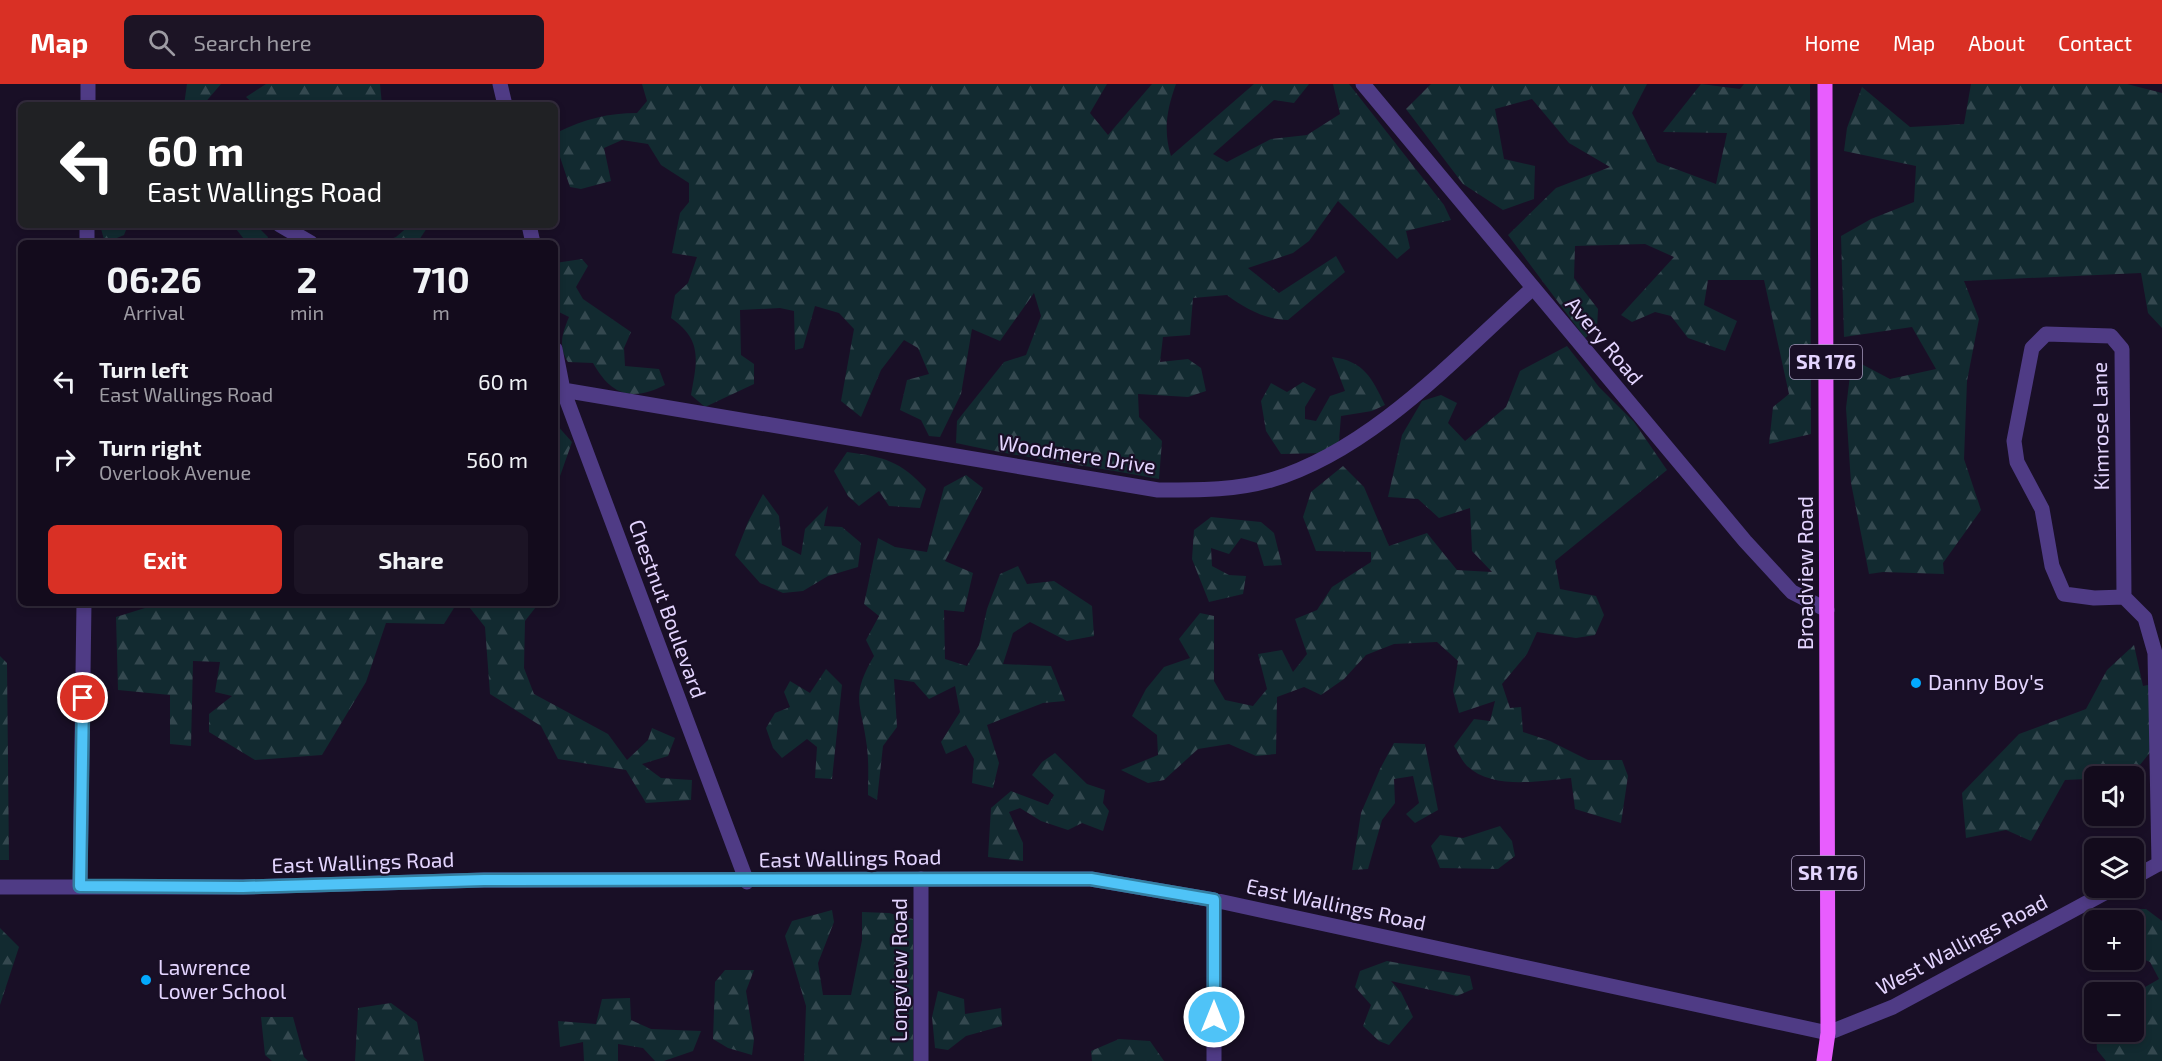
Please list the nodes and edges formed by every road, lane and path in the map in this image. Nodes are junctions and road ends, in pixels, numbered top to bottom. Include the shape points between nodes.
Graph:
1 (88, 84) edge
2 (500, 84) edge
3 (1362, 84) edge
4 (1826, 84) edge
5 (88, 102) edge
6 (504, 102) edge
7 (285, 228) edge
8 (306, 240) edge
9 (1533, 288) junction
10 (559, 388) edge
11 (2124, 597) junction
12 (84, 606) edge
13 (1827, 610) junction
14 (2160, 863) edge
15 (2144, 872) edge
16 (921, 879) junction
17 (747, 882) junction
18 (80, 886) junction
19 (0, 887) edge
20 (2095, 898) edge
21 (1214, 900) junction
22 (1828, 1034) junction
23 (921, 1061) edge
24 (1214, 1061) edge
25 (1824, 1061) edge

1 - 5 street
2 - 6 street
3 - 9 street, Avery Road
4 - 13 main road, Broadview Road / SR 176
7 - 8 street
9 - 10 street, Woodmere Drive via 1391,415 1351,441 1271,480 1220,490 1158,490
9 - 13 street, Avery Road via 1768,567 1798,597
10 - 17 street, Chestnut Boulevard
11 - 11 street, Kimrose Lane via 2064,594 2052,566 2042,509 2017,462 2014,441 2032,348 2046,334 2111,336 2122,349
11 - 14 street via 2145,618 2155,653
12 - 18 street
13 - 22 main road, Broadview Road / SR 176
14 - 15 street
16 - 17 street, East Wallings Road
16 - 21 street, East Wallings Road via 1091,879
16 - 23 street, Longview Road
17 - 18 street, East Wallings Road via 484,880 243,887
18 - 19 street, East Wallings Road
20 - 22 street, West Wallings Road via 1893,1007
21 - 22 street, East Wallings Road
21 - 24 street
22 - 25 main road, Broadview Road / SR 176

